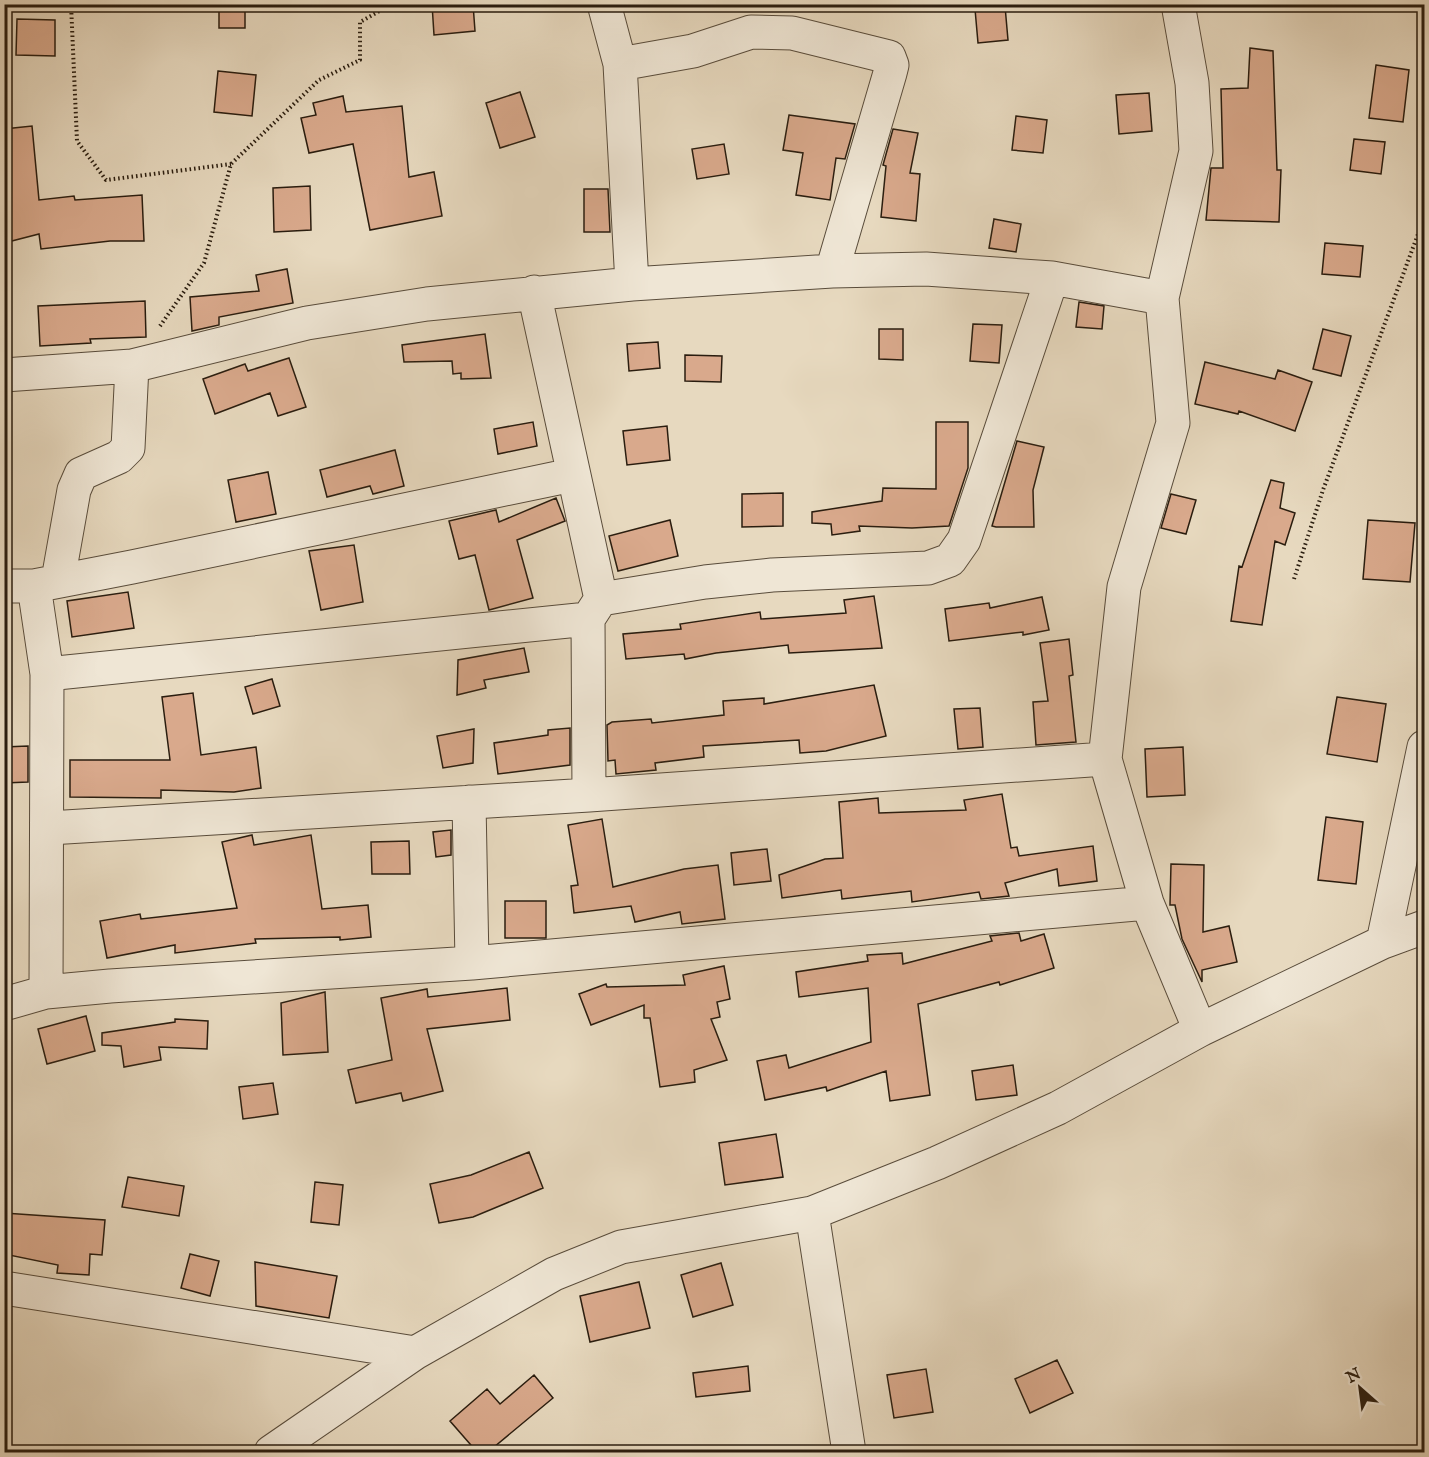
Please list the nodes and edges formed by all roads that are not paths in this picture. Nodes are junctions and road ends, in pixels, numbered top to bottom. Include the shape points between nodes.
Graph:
1 (603, 4) edge
2 (1178, 4) edge
3 (620, 64) junction
4 (832, 271) junction
5 (1052, 278) junction
6 (632, 284) junction
7 (534, 292) junction
8 (1161, 298) junction
9 (132, 366) junction
10 (4, 375) edge
11 (572, 475) junction
12 (32, 584) edge
13 (594, 609) junction
14 (47, 674) junction
15 (1425, 747) edge
16 (1105, 759) junction
17 (589, 795) junction
18 (469, 802) junction
19 (49, 828) junction
20 (1147, 903) junction
21 (1425, 927) edge
22 (1383, 942) junction
23 (472, 963) junction
24 (46, 992) junction
25 (4, 1004) edge
26 (1200, 1030) junction
27 (812, 1213) junction
28 (4, 1288) edge
29 (415, 1353) junction
30 (271, 1452) edge
31 (849, 1452) edge

1 - 3 street
2 - 8 street via 1192,83 1196,151
3 - 4 street via 693,51 751,32 792,33 889,57 890,73
3 - 6 street
4 - 5 street via 926,269
4 - 6 street
5 - 8 street
5 - 13 street via 964,540 950,560 928,568 705,582
6 - 7 street
7 - 9 street via 427,304 307,324
7 - 11 street
8 - 16 street via 1173,423 1124,587
9 - 10 street
9 - 12 street via 128,448 119,457 81,474
11 - 12 street
11 - 13 street
12 - 14 street
13 - 14 street
13 - 17 street
14 - 19 street
15 - 22 street
16 - 17 street
16 - 20 street
17 - 18 street
18 - 19 street
18 - 23 street
19 - 24 street
20 - 23 street
20 - 26 street
21 - 22 street
22 - 26 street
23 - 24 street
24 - 25 street
26 - 27 street via 1058,1108 937,1163
27 - 29 street via 621,1247 554,1274
27 - 31 street
28 - 29 street
29 - 30 street

